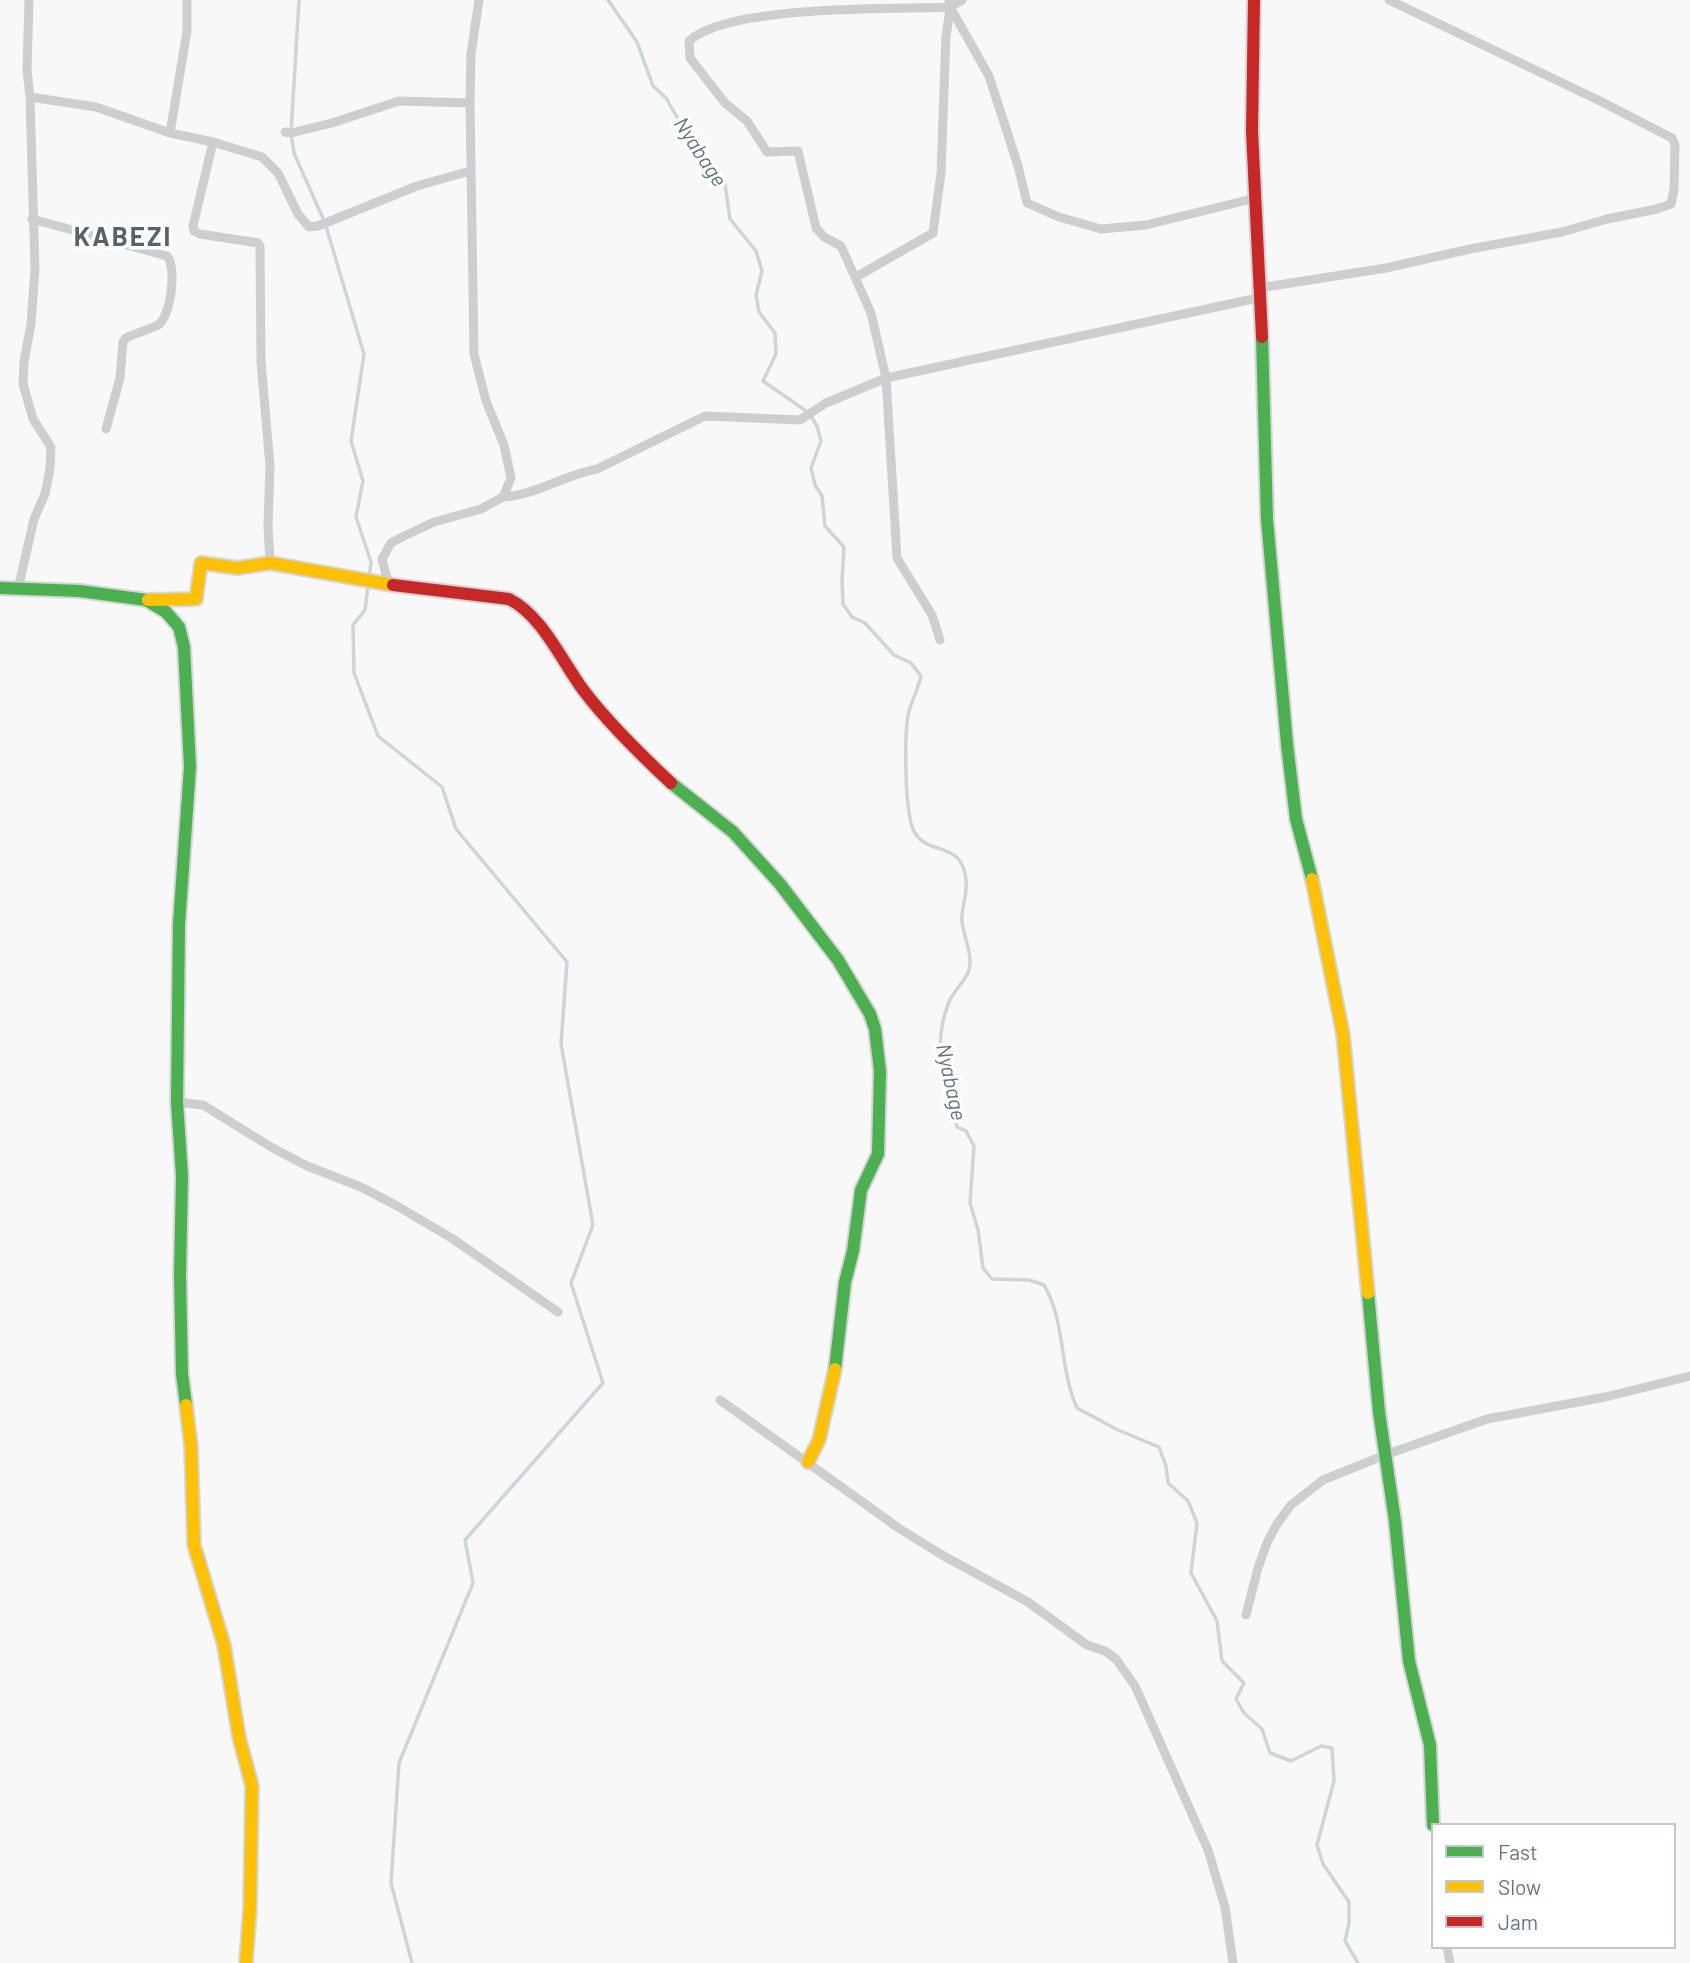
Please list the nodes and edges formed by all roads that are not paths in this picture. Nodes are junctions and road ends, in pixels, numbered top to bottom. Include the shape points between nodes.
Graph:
1 (29, 0) edge
2 (187, 0) edge
3 (479, 0) edge
4 (962, 0) edge
5 (1254, 0) edge
6 (1389, 0) edge
7 (949, 4) edge
8 (30, 97) junction
9 (471, 103) junction
10 (285, 132) dead end
11 (170, 134) junction
12 (213, 142) junction
13 (470, 171) junction
14 (1256, 198) junction
15 (32, 219) junction
16 (856, 277) junction
17 (1259, 293) junction
18 (886, 378) junction
19 (106, 429) dead end
20 (503, 497) junction
21 (270, 563) junction
22 (391, 584) junction
23 (0, 588) edge
24 (18, 589) junction
25 (146, 600) junction
26 (940, 640) dead end
27 (177, 1102) junction
28 (558, 1312) dead end
29 (1690, 1376) edge
30 (720, 1400) dead end
31 (1385, 1455) junction
32 (808, 1462) junction
33 (1246, 1615) dead end
34 (1433, 1823) edge
35 (246, 1963) edge
36 (1233, 1963) edge

1 - 8 street
2 - 11 street via 187,31
3 - 9 street via 471,54
4 - 7 street
5 - 14 street
6 - 17 street via 1672,138 1671,204 1562,232
7 - 14 street via 989,76 1027,203 1101,229 1146,225
7 - 16 street via 941,173 933,233
7 - 16 street via 785,13 727,22 699,32 689,41 690,58 724,103 747,121 766,152 798,151 816,228 841,246
8 - 11 street via 96,107
8 - 15 street
9 - 10 street via 400,101 332,123
9 - 13 street
11 - 12 street
12 - 13 street via 262,157 278,173 309,227
12 - 21 street via 194,231 261,246
13 - 20 street via 474,354 504,445 510,478
14 - 17 street
15 - 19 street via 171,260 164,318 122,341 120,378
15 - 24 street via 35,269 23,384 33,419 51,447 45,495 34,519
16 - 18 street via 871,313
17 - 18 street
17 - 31 street via 1267,519 1287,744 1296,819 1318,901 1343,1034
18 - 20 street via 826,403 800,420 705,416 597,469 526,494
18 - 26 street via 897,558 932,615
20 - 22 street via 391,543 382,559
21 - 22 street
21 - 25 street via 238,568 201,564 196,599
22 - 32 street via 519,604 612,723 669,781 733,832 780,884 838,960 870,1013 880,1071 878,1154 861,1189 836,1366 819,1440
23 - 24 street
24 - 25 street
25 - 27 street via 178,626 184,647 189,720 179,924
27 - 28 street via 203,1105 295,1160 390,1202 453,1239
27 - 35 street via 182,1175 182,1374 191,1446 194,1545 224,1645 253,1794
29 - 31 street via 1487,1419
30 - 32 street
31 - 33 street via 1323,1480 1292,1505 1267,1543
31 - 34 street via 1409,1661 1430,1745
32 - 36 street via 900,1529 1116,1659 1140,1697 1208,1850 1225,1907

